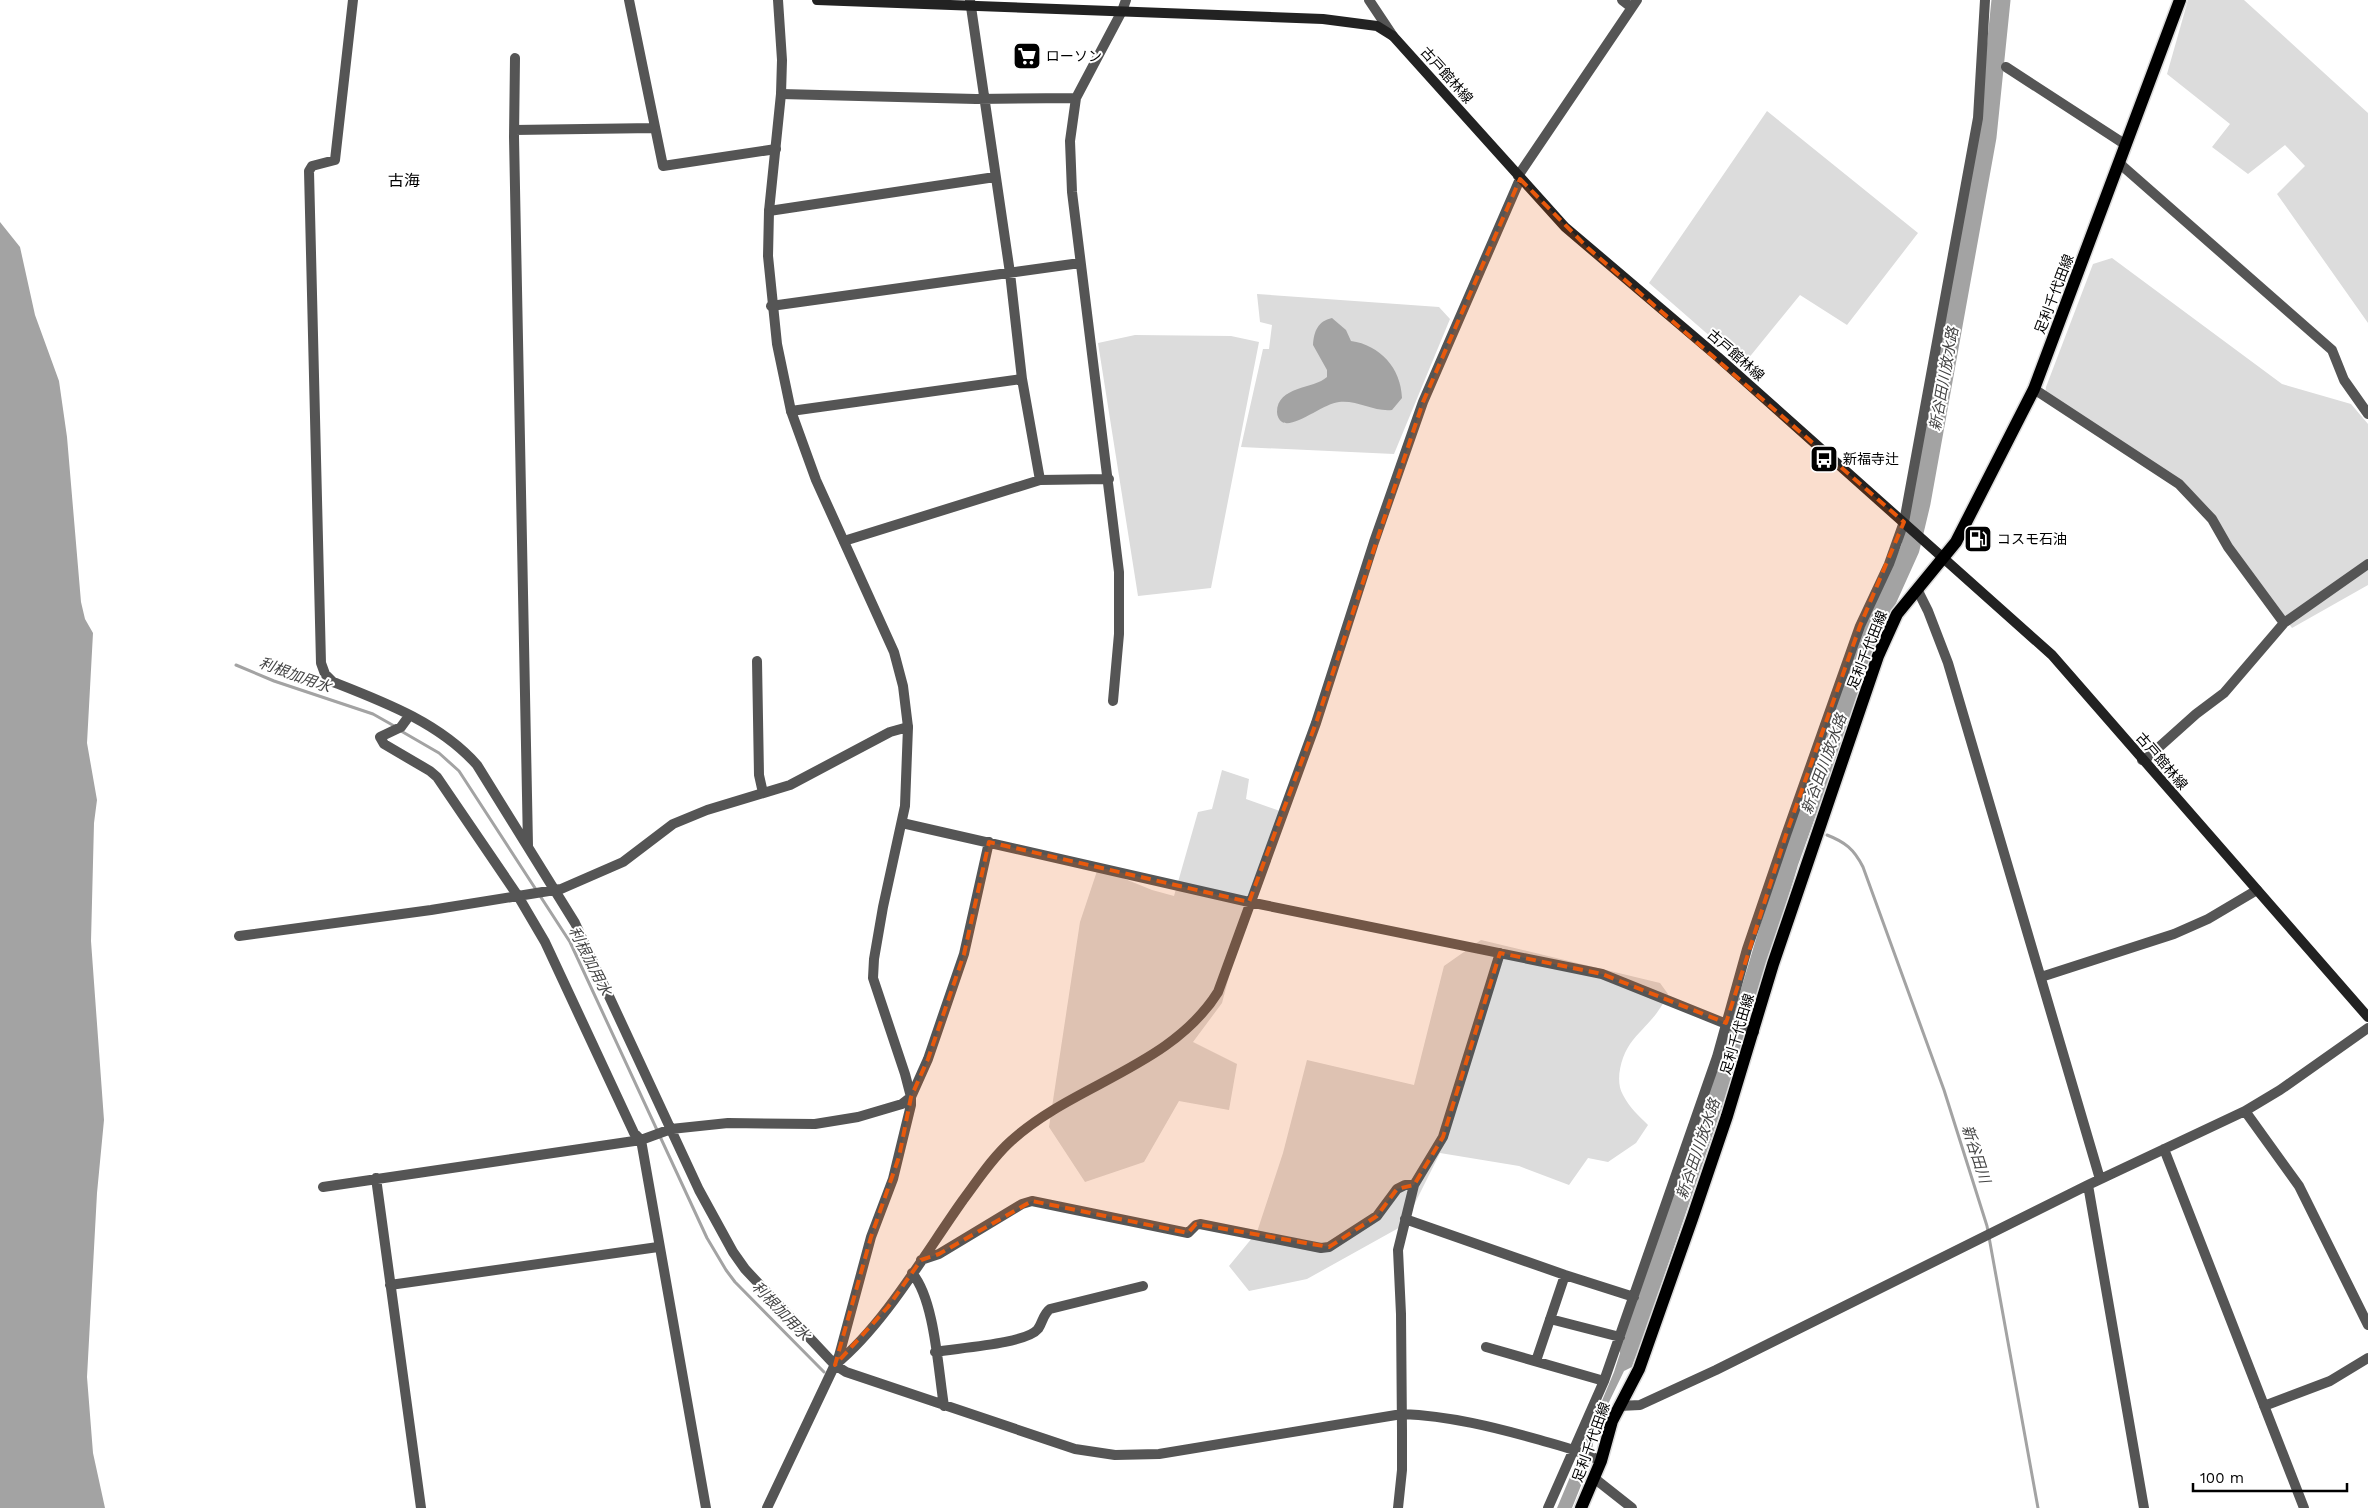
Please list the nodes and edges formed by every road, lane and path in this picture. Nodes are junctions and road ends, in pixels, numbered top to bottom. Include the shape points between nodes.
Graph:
1 (353, 0) edge
2 (629, 0) edge
3 (778, 0) edge
4 (817, 0) edge
5 (1126, 0) edge
6 (1369, 0) edge
7 (1622, 0) edge
8 (1985, 0) edge
9 (2180, 0) edge
10 (879, 1) edge
11 (971, 3) edge
12 (1634, 4) edge
13 (1122, 11) junction
14 (1393, 36) junction
15 (515, 58) dead end
16 (2006, 67) dead end
17 (781, 94) junction
18 (1076, 98) junction
19 (984, 99) junction
20 (655, 128) junction
21 (514, 130) junction
22 (2126, 146) junction
23 (776, 149) junction
24 (2119, 163) junction
25 (995, 177) junction
26 (1519, 178) junction
27 (769, 211) junction
28 (1080, 264) junction
29 (1010, 273) junction
30 (771, 306) junction
31 (1022, 379) junction
32 (2034, 389) junction
33 (791, 411) junction
34 (2368, 414) edge
35 (1109, 478) junction
36 (1040, 480) junction
37 (1906, 523) junction
38 (844, 541) junction
39 (1944, 558) junction
40 (2368, 564) edge
41 (1917, 589) junction
42 (2284, 623) junction
43 (756, 661) dead end
44 (1113, 701) dead end
45 (409, 716) junction
46 (908, 727) junction
47 (2142, 760) junction
48 (763, 793) junction
49 (902, 823) junction
50 (989, 842) junction
51 (528, 847) junction
52 (554, 890) junction
53 (2257, 890) junction
54 (518, 896) junction
55 (1249, 902) junction
56 (239, 936) dead end
57 (1500, 953) junction
58 (2041, 976) junction
59 (2368, 1017) edge
60 (1728, 1024) junction
61 (2368, 1028) edge
62 (1749, 1031) junction
63 (911, 1097) junction
64 (2245, 1111) junction
65 (663, 1132) junction
66 (641, 1140) junction
67 (2164, 1149) junction
68 (376, 1178) junction
69 (2100, 1179) junction
70 (1414, 1185) junction
71 (2088, 1185) junction
72 (323, 1188) dead end
73 (1405, 1219) junction
74 (658, 1246) junction
75 (921, 1260) junction
76 (912, 1273) junction
77 (1565, 1275) junction
78 (390, 1285) junction
79 (1143, 1286) dead end
80 (1634, 1296) junction
81 (1550, 1319) junction
82 (2368, 1325) edge
83 (1620, 1337) junction
84 (1486, 1347) dead end
85 (936, 1352) junction
86 (2368, 1358) edge
87 (1536, 1360) junction
88 (835, 1365) junction
89 (1604, 1381) junction
90 (944, 1406) junction
91 (1619, 1406) junction
92 (2264, 1406) junction
93 (1402, 1414) junction
94 (1577, 1451) junction
95 (1599, 1459) junction
96 (1594, 1478) junction
97 (422, 1508) edge
98 (706, 1508) edge
99 (767, 1508) edge
100 (1398, 1508) edge
101 (1548, 1508) edge
102 (1582, 1508) edge
103 (1632, 1508) edge
104 (2144, 1508) edge
105 (2304, 1508) edge

1 - 45 street via 337,153 335,160 312,166 309,171 321,663 333,682
2 - 20 street
3 - 17 street
4 - 10 main road, 古戸館林線
5 - 13 street
6 - 14 street
7 - 12 street
8 - 37 street via 1978,118
9 - 22 main road, 足利千代田線
10 - 11 main road, 古戸館林線
11 - 13 main road, 古戸館林線
11 - 19 street
12 - 26 street
13 - 14 main road, 古戸館林線 via 1323,19 1377,26
13 - 18 street
14 - 26 main road, 古戸館林線
15 - 21 street
16 - 22 street
17 - 19 street
17 - 23 street
18 - 19 street
18 - 28 street via 1070,141
19 - 25 street
20 - 21 street
20 - 23 street via 663,166
21 - 51 street
22 - 24 main road, 足利千代田線
23 - 27 street
24 - 32 main road, 足利千代田線
24 - 34 street via 2332,350 2344,380
25 - 27 street
25 - 29 street
26 - 37 main road, 古戸館林線 via 1588,248 1718,357
26 - 55 street via 1423,402 1316,723
27 - 30 street
28 - 29 street
28 - 35 street
29 - 30 street
29 - 31 street
30 - 33 street
31 - 33 street
31 - 36 street
32 - 39 main road, 足利千代田線 via 1956,542
32 - 42 street via 2179,484 2212,519 2228,547
33 - 38 street via 816,480
35 - 36 street
35 - 44 street via 1119,572 1119,634
36 - 38 street
37 - 39 main road, 古戸館林線
37 - 60 street via 1860,626 1811,762 1746,949
38 - 46 street via 894,652 903,686
39 - 41 main road, 足利千代田線
39 - 47 main road, 古戸館林線 via 2052,655
40 - 42 street
41 - 58 street via 1948,663
41 - 62 main road, 足利千代田線 via 1897,614 1878,656
42 - 47 street via 2224,693
43 - 48 street via 759,775
45 - 51 street via 429,724 466,751
45 - 54 street via 401,727 380,736 384,744 437,777
46 - 48 street via 890,732 790,785
46 - 49 street via 908,778
47 - 53 main road, 古戸館林線
48 - 52 street via 673,824 623,862
49 - 50 street
49 - 63 street via 883,907 873,978
50 - 55 street
50 - 63 street via 964,954 928,1059
51 - 52 street
52 - 54 street
52 - 65 street via 583,939
53 - 58 street via 2208,919 2174,934
53 - 59 main road, 古戸館林線
54 - 56 street
54 - 66 street via 545,942 634,1133
55 - 57 street
55 - 75 street via 1218,992 1206,1012 1178,1038 1042,1116 1010,1142 987,1167
57 - 60 street via 1602,974
57 - 70 street via 1444,1138
58 - 69 street
60 - 62 street
60 - 80 street
61 - 64 street
62 - 91 main road, 足利千代田線 via 1692,1219 1639,1369
63 - 65 street via 902,1104 858,1117 815,1124 728,1122
63 - 88 street via 895,1171 871,1237
64 - 67 street
64 - 82 street via 2299,1186
65 - 66 street
65 - 88 street via 745,1269
66 - 68 street
66 - 74 street
67 - 69 street
67 - 92 street
68 - 72 street
68 - 78 street
69 - 71 street
70 - 73 street
70 - 75 street via 1397,1189 1377,1216 1329,1247 1200,1224 1188,1233 1032,1201 939,1254
71 - 91 street via 1716,1370 1640,1404
71 - 104 street
73 - 77 street
73 - 93 street via 1398,1250
74 - 78 street
74 - 98 street
75 - 76 street
76 - 85 street via 928,1305
76 - 88 street via 882,1314
77 - 80 street
77 - 81 street
78 - 97 street
79 - 85 street via 1050,1309 1038,1329 1024,1339
80 - 83 street
81 - 83 street
81 - 87 street
83 - 89 street
84 - 87 street
85 - 90 street
86 - 92 street via 2330,1382
87 - 89 street
88 - 90 street via 852,1375
88 - 99 street
89 - 94 street
90 - 93 street via 1075,1449 1130,1456
91 - 95 main road, 足利千代田線
92 - 105 street
93 - 94 street via 1474,1422
93 - 100 street
94 - 95 street
94 - 101 street
95 - 96 main road, 足利千代田線
96 - 102 main road, 足利千代田線
96 - 103 street

